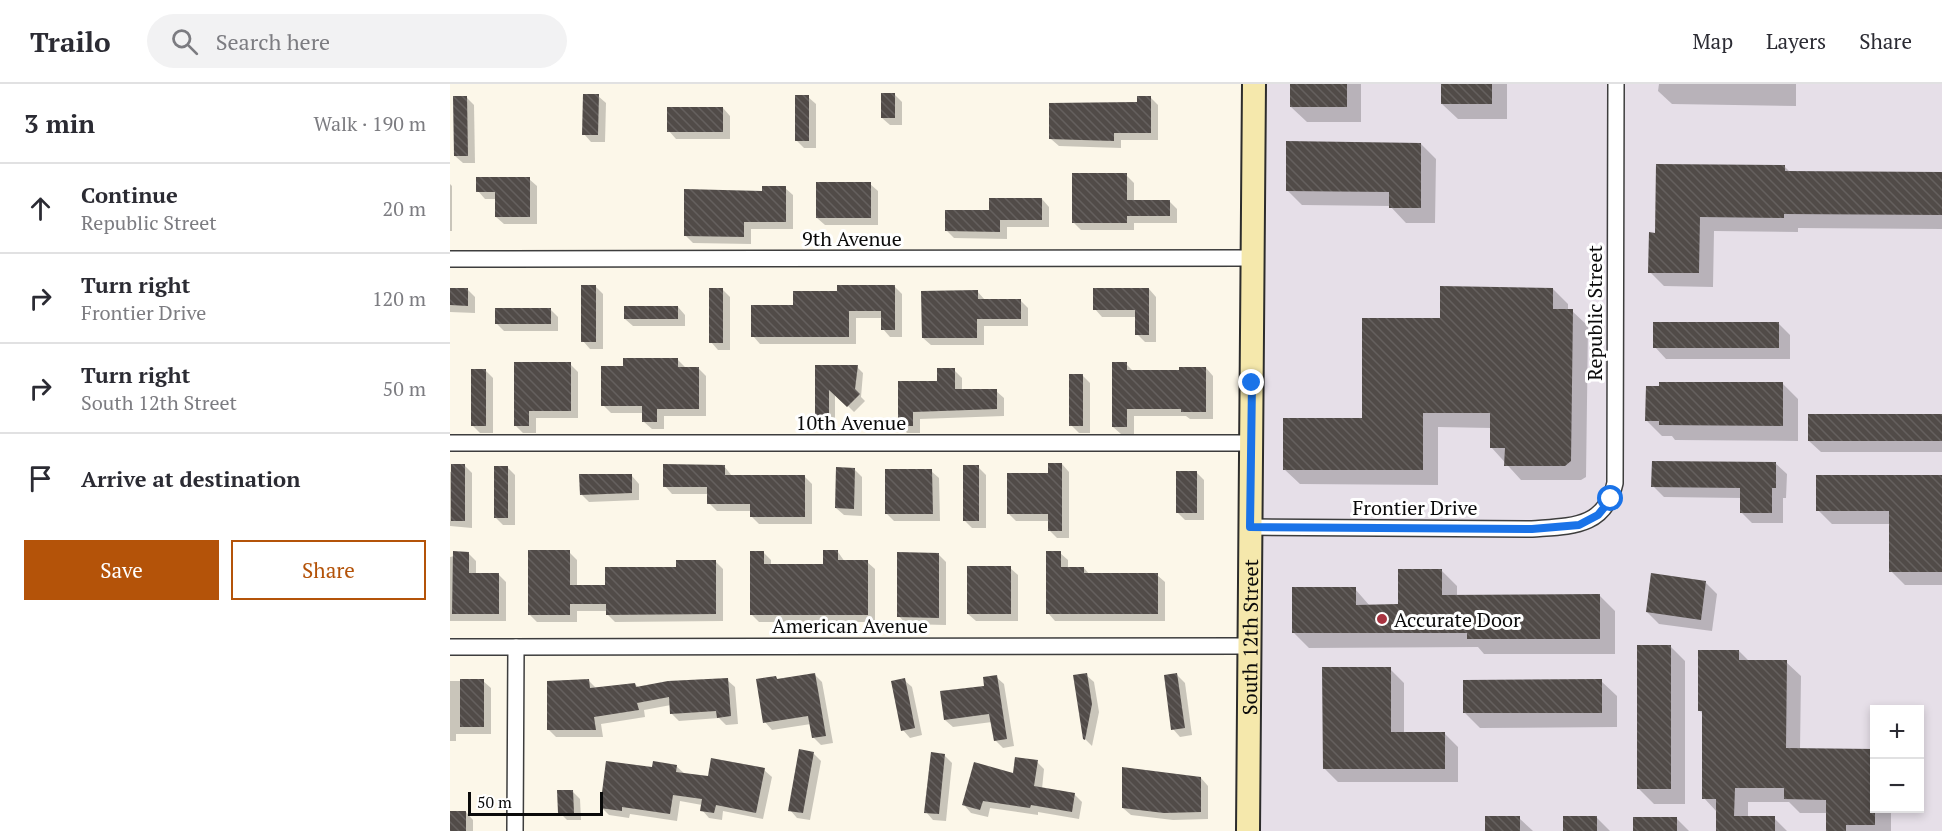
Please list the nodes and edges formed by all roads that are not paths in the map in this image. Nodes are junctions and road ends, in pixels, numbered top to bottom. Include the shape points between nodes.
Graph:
1 (1254, 84) edge
2 (1616, 84) edge
3 (1253, 258) junction
4 (450, 259) edge
5 (450, 443) edge
6 (1251, 443) junction
7 (1579, 525) joint
8 (1250, 527) junction
9 (1249, 646) junction
10 (450, 647) edge
11 (516, 647) junction
12 (514, 831) edge
13 (1248, 831) edge

1 - 3 street, South 12th Street
2 - 7 street, Republic Street via 1615,483 1611,499 1598,515
3 - 4 street, 9th Avenue
3 - 6 street, South 12th Street
5 - 6 street, 10th Avenue
6 - 8 street, South 12th Street
7 - 8 street, Frontier Drive via 1532,529
8 - 9 street, South 12th Street
9 - 11 street, American Avenue
9 - 13 street, South 12th Street
10 - 11 street, American Avenue
11 - 12 street

